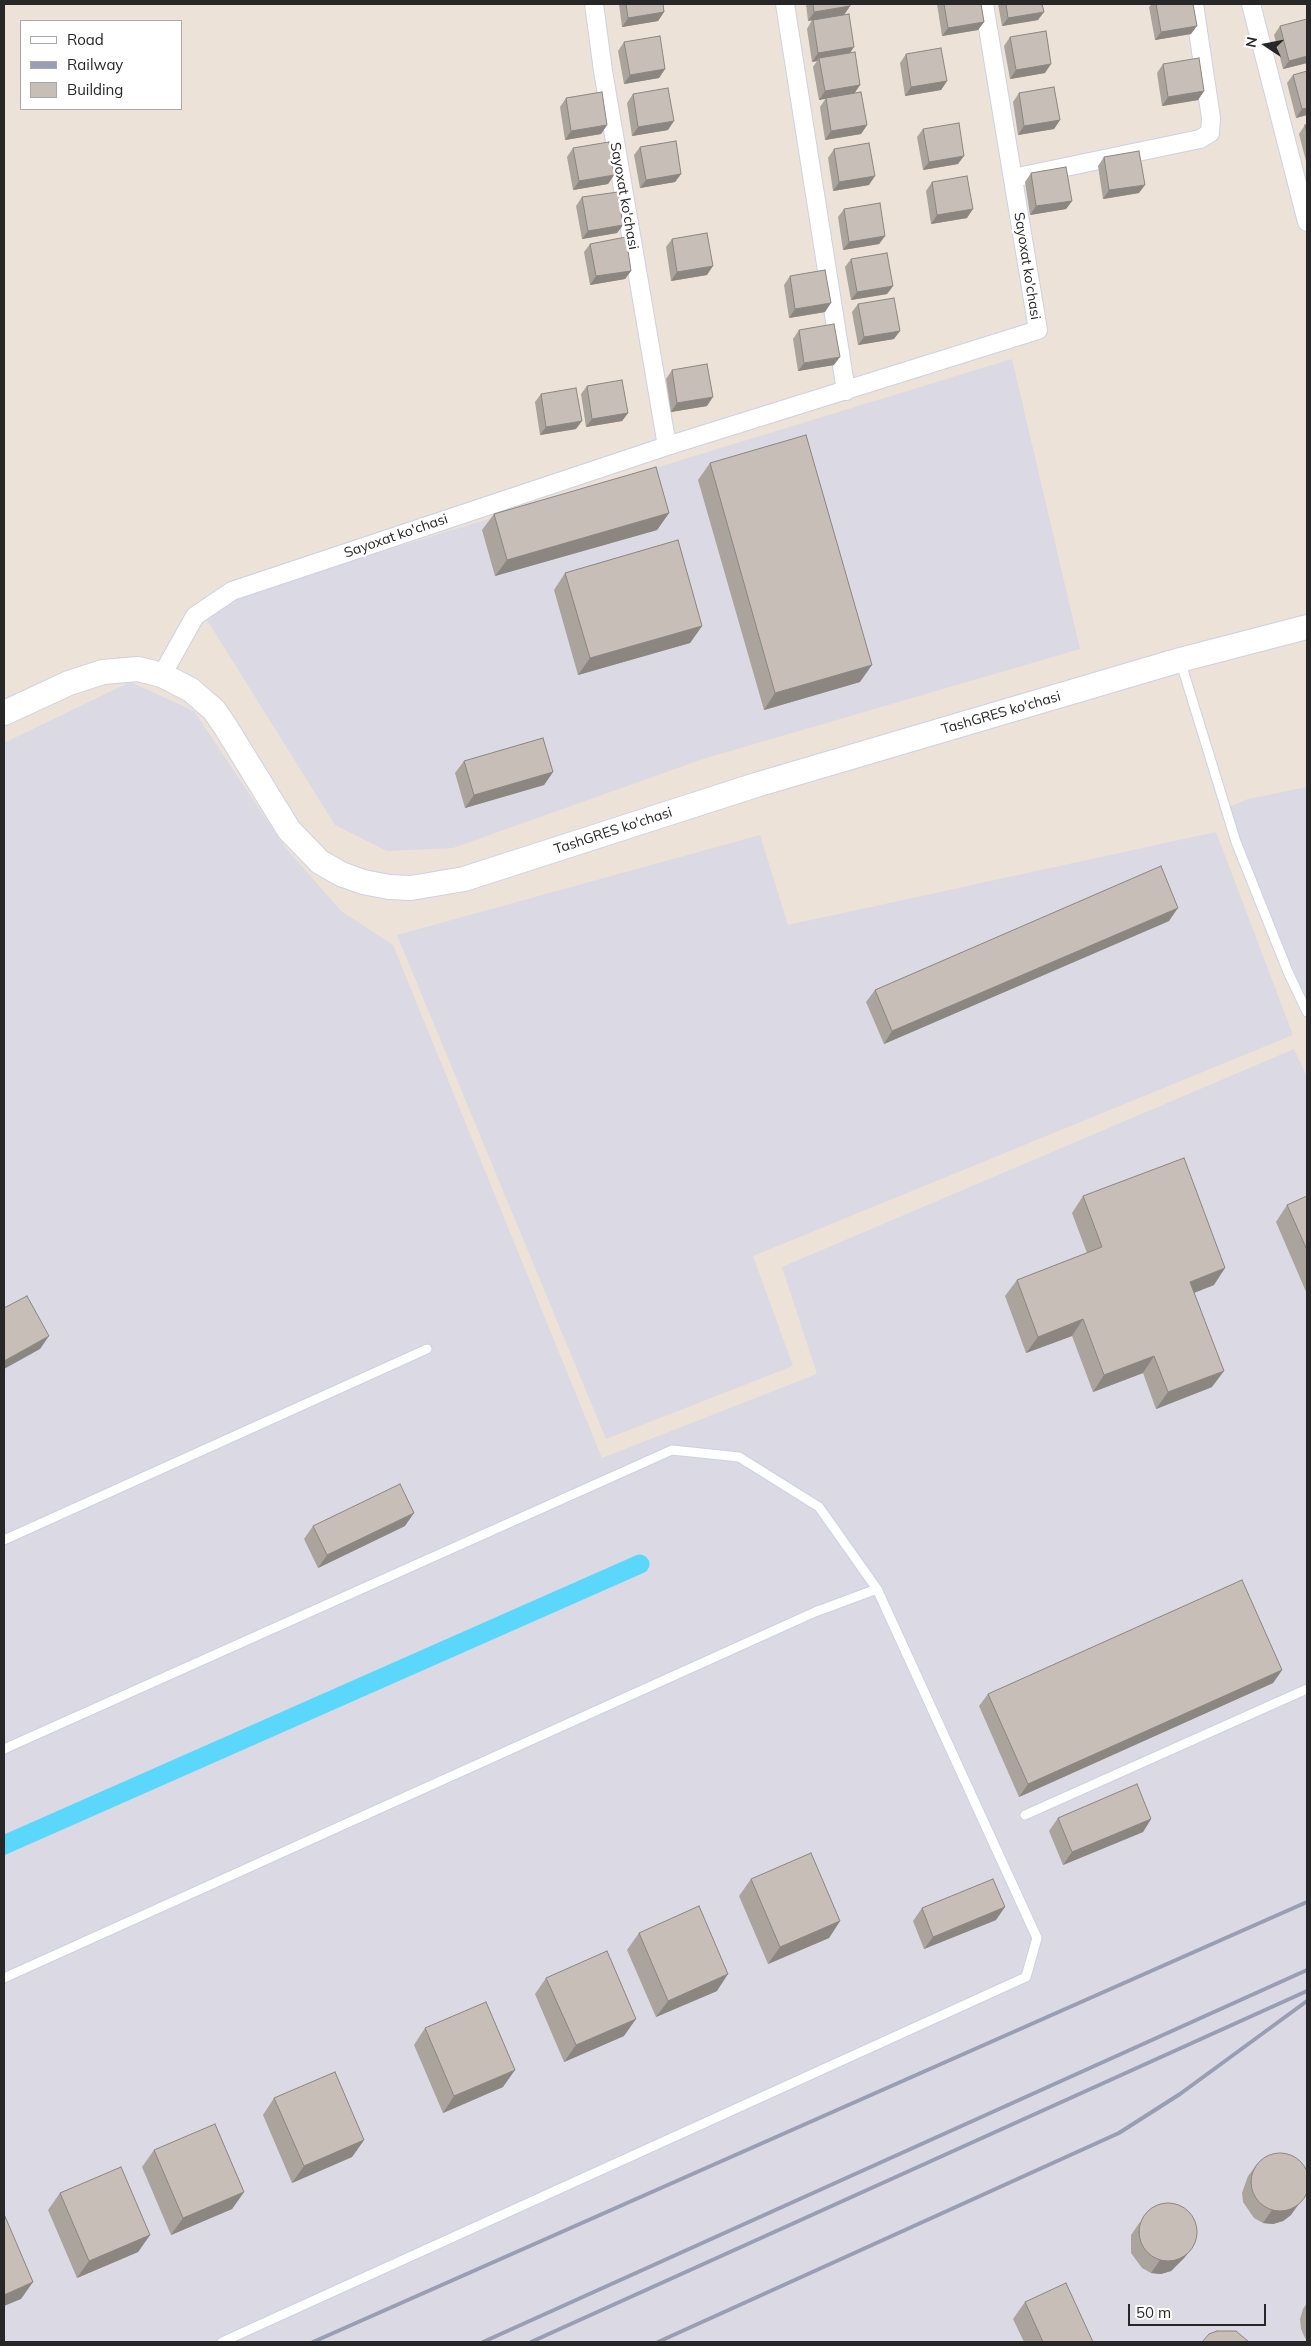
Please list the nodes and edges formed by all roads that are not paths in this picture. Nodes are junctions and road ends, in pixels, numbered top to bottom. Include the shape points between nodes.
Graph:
1 (594, 4) edge
2 (785, 4) edge
3 (984, 4) edge
4 (1194, 4) edge
5 (1251, 4) edge
6 (1013, 178) junction
7 (1307, 222) edge
8 (846, 391) junction
9 (667, 446) junction
10 (1307, 627) edge
11 (1180, 660) junction
12 (162, 675) junction
13 (4, 713) edge
14 (1307, 1012) edge
15 (427, 1348) dead end
16 (4, 1540) edge
17 (877, 1590) junction
18 (1307, 1689) edge
19 (4, 1749) edge
20 (1025, 1815) dead end
21 (4, 1978) edge
22 (222, 2342) edge

1 - 9 street, Sayoxat ko'chasi
2 - 8 street
3 - 6 street, Sayoxat ko'chasi
4 - 6 street via 1211,118 1210,133 1200,139
5 - 7 street
6 - 8 street, Sayoxat ko'chasi via 1038,330
8 - 9 street, Sayoxat ko'chasi
9 - 12 street, Sayoxat ko'chasi via 232,591 195,616
10 - 11 main road, TashGRES ko'chasi
11 - 12 main road, TashGRES ko'chasi via 756,785 464,879 411,888 363,882 320,862 290,830 214,710 191,690
11 - 14 lane via 1236,842
12 - 13 main road, TashGRES ko'chasi via 138,669 103,672 69,683
15 - 16 lane
17 - 19 lane via 819,1507 739,1457 672,1450
17 - 21 lane via 815,1612
17 - 22 lane via 1037,1938 1026,1977
18 - 20 lane

